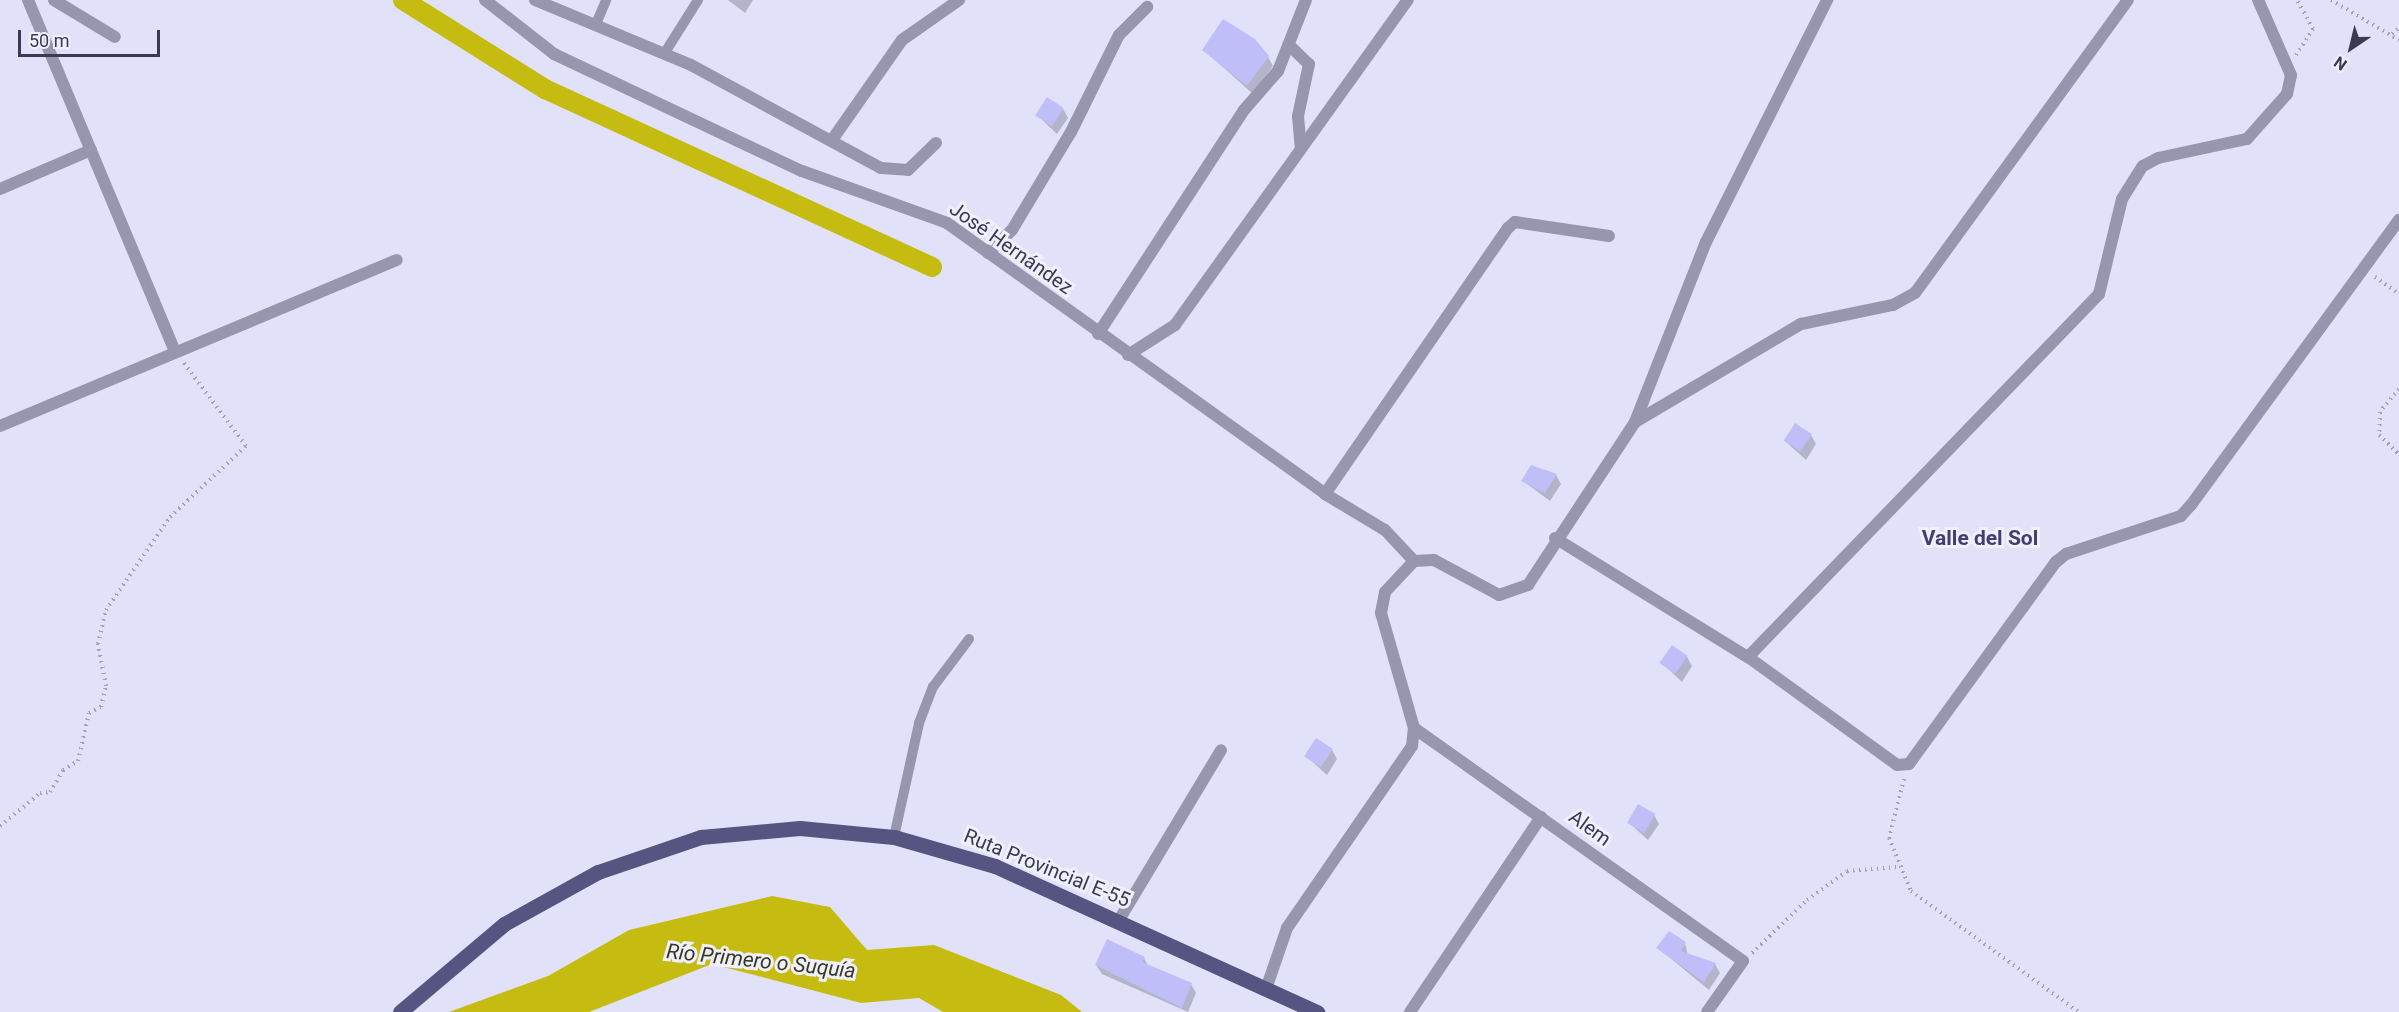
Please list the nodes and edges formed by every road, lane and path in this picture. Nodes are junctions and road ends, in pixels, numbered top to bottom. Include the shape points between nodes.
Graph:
1 (28, 0) edge
2 (54, 0) edge
3 (485, 0) edge
4 (535, 0) edge
5 (606, 0) edge
6 (698, 0) edge
7 (959, 0) edge
8 (1306, 0) edge
9 (1408, 0) edge
10 (1827, 0) edge
11 (2128, 0) edge
12 (2258, 0) edge
13 (2297, 0) edge
14 (2331, 0) edge
15 (1147, 7) dead end
16 (596, 24) junction
17 (2399, 28) edge
18 (2392, 34) junction
19 (114, 37) dead end
20 (2399, 40) edge
21 (1289, 45) junction
22 (664, 54) junction
23 (2288, 63) junction
24 (832, 140) junction
25 (936, 143) dead end
26 (1301, 148) junction
27 (91, 150) junction
28 (0, 189) edge
29 (2399, 220) edge
30 (1610, 236) dead end
31 (988, 253) junction
32 (397, 260) dead end
33 (2364, 269) junction
34 (2399, 294) edge
35 (1098, 334) junction
36 (175, 352) junction
37 (1128, 355) junction
38 (2399, 389) edge
39 (1635, 422) junction
40 (0, 426) edge
41 (2399, 454) edge
42 (1325, 494) junction
43 (1555, 538) junction
44 (1414, 561) junction
45 (969, 639) dead end
46 (1748, 657) junction
47 (1414, 728) junction
48 (1221, 750) dead end
49 (1909, 764) junction
50 (1541, 817) junction
51 (0, 826) edge
52 (894, 837) junction
53 (1897, 867) junction
54 (1119, 920) junction
55 (1743, 961) junction
56 (1266, 988) junction
57 (400, 1012) edge
58 (1317, 1012) edge
59 (1410, 1012) edge
60 (1707, 1012) edge
61 (2079, 1012) edge

1 - 27 street
2 - 19 street
3 - 31 street, José Hernández via 554,54 802,171 924,212
4 - 16 street
5 - 16 lane
6 - 22 lane
7 - 24 street via 902,40
8 - 21 street
9 - 26 street
10 - 39 street via 1706,242
11 - 39 street via 1915,293 1893,305 1793,327
12 - 23 street
13 - 23 path via 2313,36
14 - 18 path
15 - 31 street via 1119,35 1065,142 1012,230
16 - 22 street
17 - 18 path
18 - 20 path
21 - 26 street via 1309,64 1298,116
21 - 35 street via 1278,71 1244,110
22 - 24 street
23 - 46 street via 2287,94 2257,132 2247,139 2158,158 2136,173 2121,199 2099,294
24 - 25 street via 895,172 917,165
26 - 37 street via 1175,325
27 - 28 street
27 - 36 street
29 - 33 street
30 - 42 street via 1515,222 1508,228
31 - 35 street, José Hernández
32 - 36 street
33 - 34 path
33 - 49 street via 2186,510 2066,554 2056,562
35 - 37 street, José Hernández
36 - 40 street
36 - 51 path via 246,446 170,517 106,609 98,644 106,686 101,706 90,713 78,761 63,770 50,792 40,793
37 - 42 street, José Hernández
38 - 41 path via 2380,411 2379,435
39 - 43 street
42 - 44 street, José Hernández via 1385,530
43 - 44 street via 1528,585 1517,593 1499,595 1434,560
43 - 46 street
44 - 47 street via 1385,592 1381,613
45 - 52 lane via 933,687 919,723
46 - 49 street via 1898,765
47 - 50 street, Alem
47 - 56 street via 1403,761 1287,928
48 - 54 street
49 - 53 path via 1889,838
50 - 55 street, Alem
50 - 59 street
52 - 54 main road, Ruta Provincial E-55 via 995,866
52 - 57 main road, Ruta Provincial E-55 via 834,829 766,830 701,837 633,857 564,888 504,924
53 - 55 path via 1847,871 1807,900
53 - 61 path via 1911,891
54 - 56 main road, Ruta Provincial E-55
55 - 60 street
56 - 58 main road, Ruta Provincial E-55

